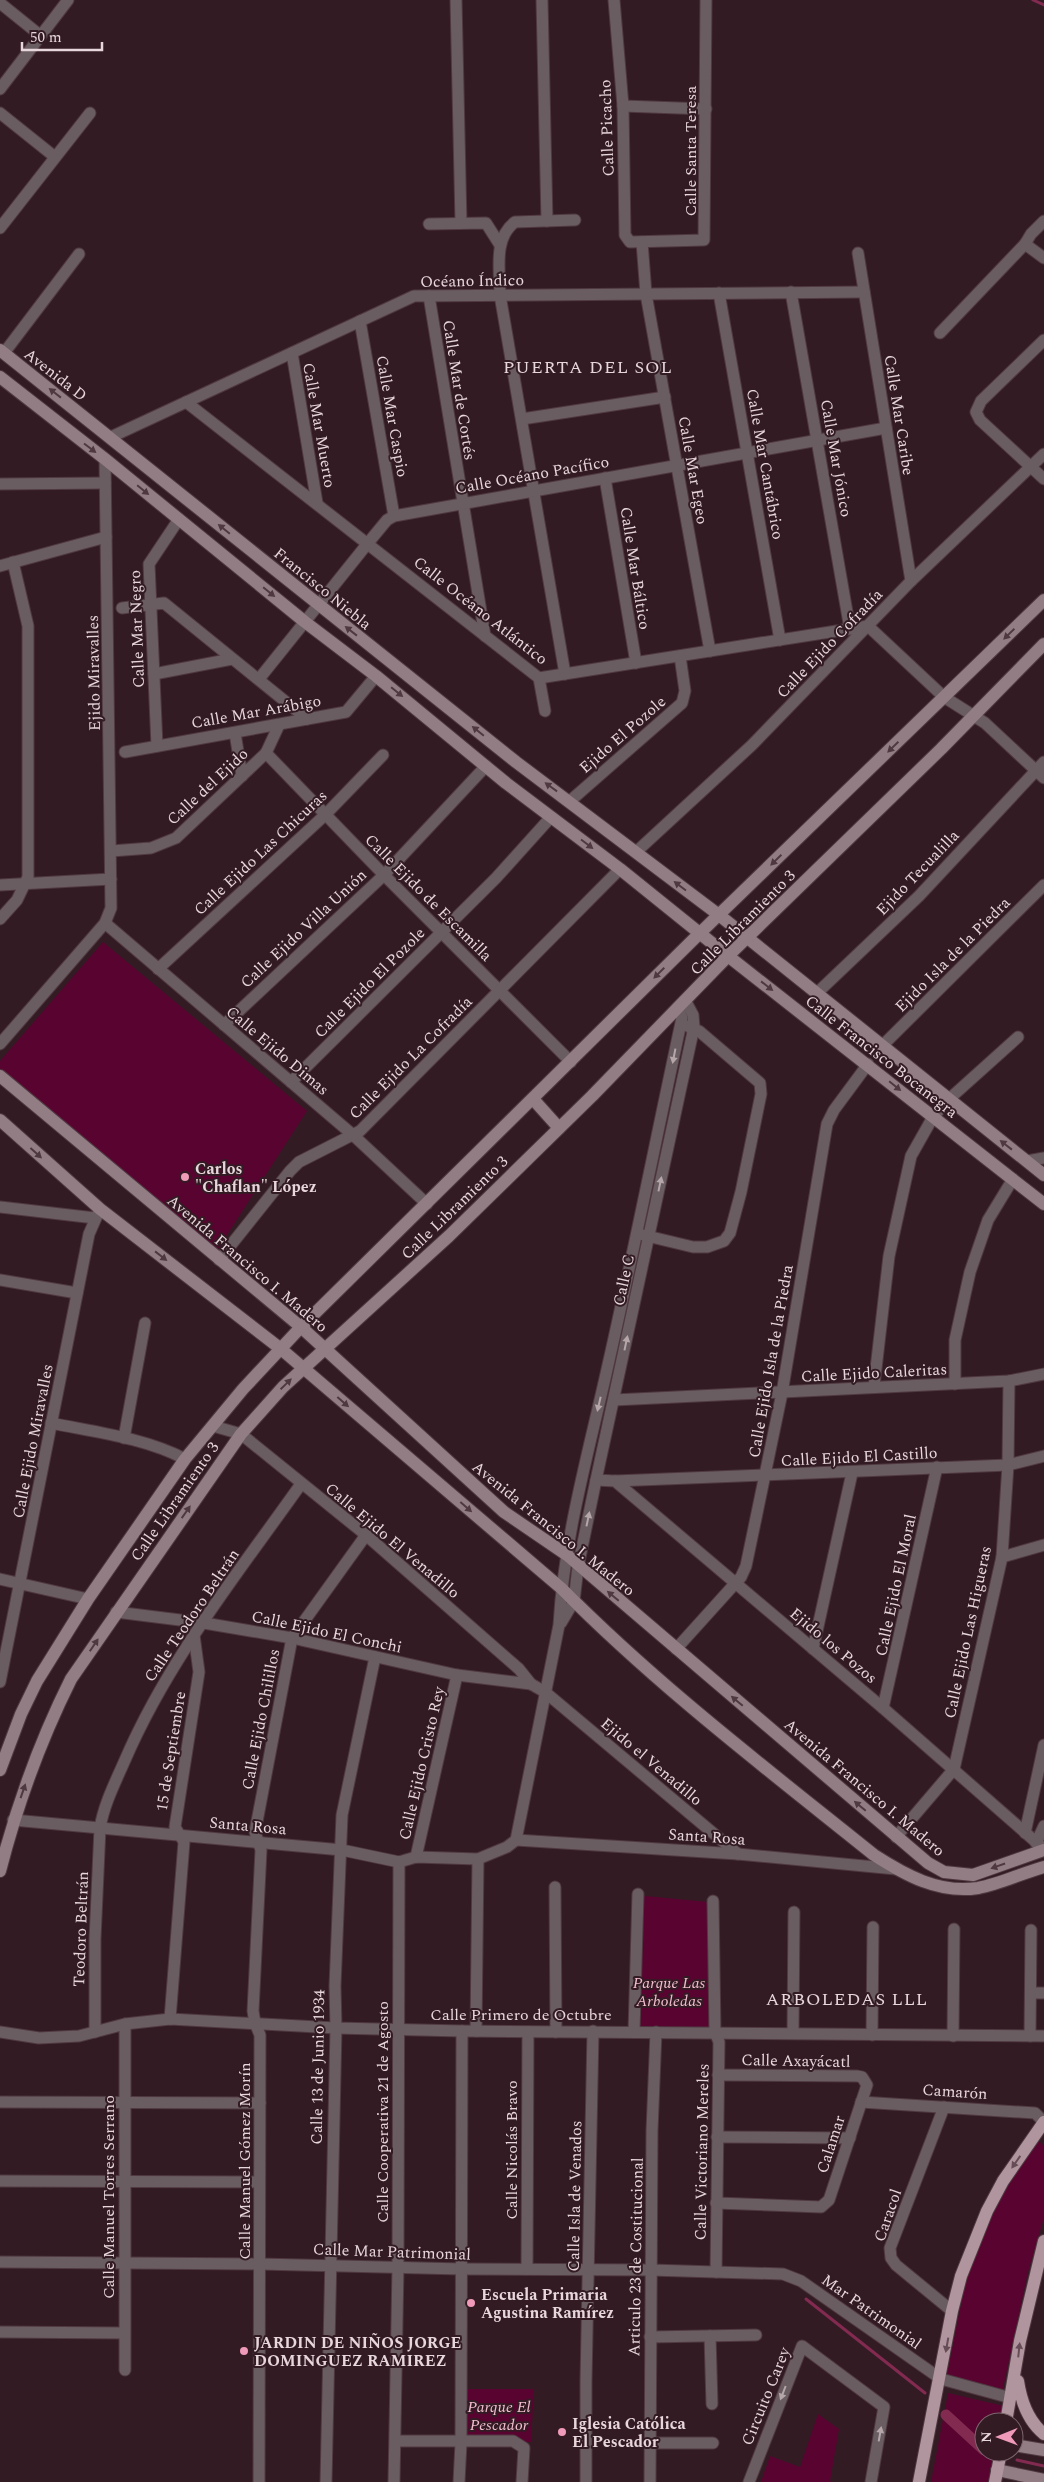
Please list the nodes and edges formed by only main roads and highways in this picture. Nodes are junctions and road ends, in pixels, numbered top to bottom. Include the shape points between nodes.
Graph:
1 (1044, 2122) edge
2 (1044, 2241) edge
3 (1016, 2371) junction
4 (1008, 2412) edge
5 (1044, 2434) edge
6 (999, 2462) edge
7 (996, 2476) edge
8 (919, 2482) edge

1 -> 8 main road via 1003,2181 987,2211 961,2276
3 -> 2 main road
3 - 4 main road
3 - 5 main road via 1020,2397
6 - 7 main road

